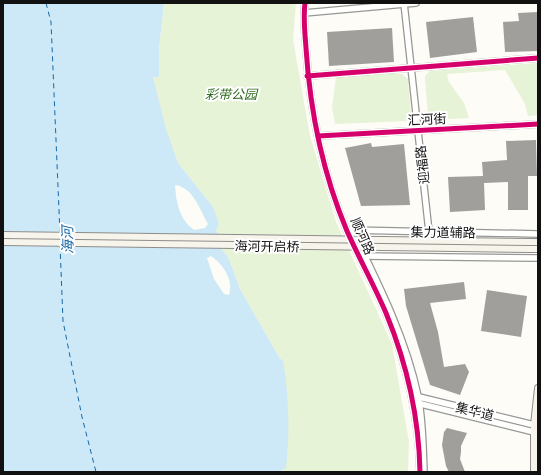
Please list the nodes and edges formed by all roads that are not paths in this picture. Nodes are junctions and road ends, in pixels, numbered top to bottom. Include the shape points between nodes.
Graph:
1 (305, 3) edge
2 (404, 3) edge
3 (416, 3) edge
4 (304, 13) junction
5 (538, 58) edge
6 (412, 68) junction
7 (307, 76) junction
8 (538, 124) edge
9 (418, 130) junction
10 (318, 136) junction
11 (350, 230) junction
12 (430, 232) junction
13 (538, 234) edge
14 (3, 235) edge
15 (3, 242) edge
16 (535, 245) edge
17 (362, 256) junction
18 (538, 258) edge
19 (538, 388) edge
20 (415, 396) junction
21 (417, 403) junction
22 (536, 429) edge
23 (420, 472) edge
24 (424, 472) edge
25 (534, 472) edge

1 - 4 street, 顺河路
2 - 3 street
2 - 4 street
2 - 6 street, 迎福路
4 - 7 street, 顺河路
5 - 6 street
6 - 7 street
6 - 9 street, 迎福路
7 - 10 street, 顺河路
8 - 9 street, 汇河街
9 - 10 street, 汇河街
9 - 12 street, 迎福路
10 - 11 street, 顺河路 via 334,195
11 - 12 street, 集力道辅路
11 - 17 street, 顺河路
12 - 13 street, 集力道辅路
14 - 16 main road, 海河开启桥, bridge
15 - 16 main road, 海河开启桥, bridge
17 - 18 street, 集力道辅路
17 - 20 street, 顺河路
19 - 22 main road
20 - 21 street, 顺河路
20 - 22 street, 集华道
21 - 22 street, 集华道
21 - 23 street, 顺河路
21 - 24 street, 顺河路
22 - 25 main road

